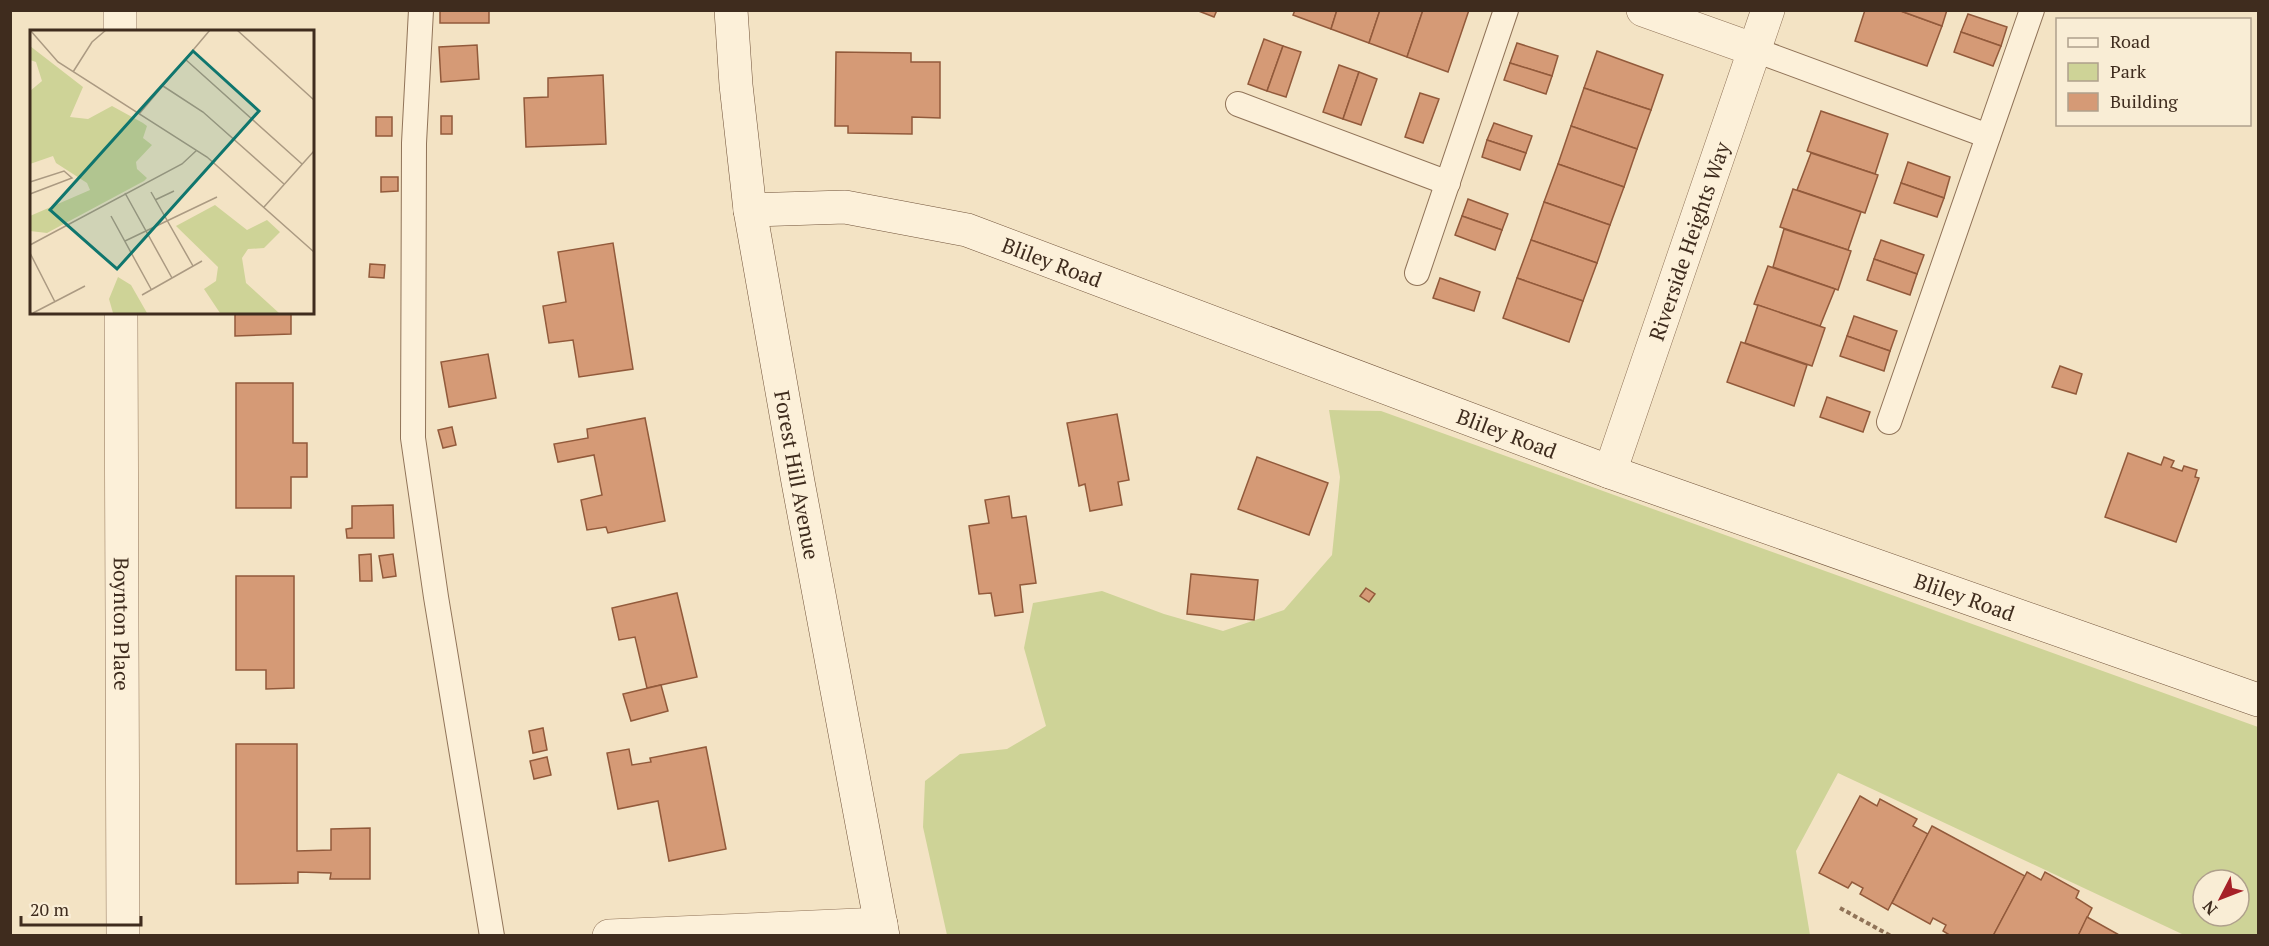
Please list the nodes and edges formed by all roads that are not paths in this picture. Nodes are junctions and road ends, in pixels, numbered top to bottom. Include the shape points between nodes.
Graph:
1 (120, 10) edge
2 (420, 10) edge
3 (731, 10) edge
4 (1506, 10) edge
5 (1643, 10) edge
6 (1768, 10) edge
7 (2032, 10) edge
8 (120, 30) edge
9 (1755, 50) junction
10 (1238, 104) dead end
11 (1988, 136) junction
12 (1448, 183) junction
13 (750, 210) junction
14 (1417, 273) dead end
15 (121, 314) edge
16 (1889, 422) dead end
17 (1610, 472) junction
18 (2259, 700) edge
19 (882, 930) edge
20 (123, 936) edge
21 (492, 936) edge
22 (609, 936) edge

1 - 8 street
2 - 21 lane via 414,143 413,438
3 - 13 street, Forest Hill Avenue
4 - 12 lane
5 - 9 street
6 - 9 street, Riverside Heights Way
7 - 11 lane
9 - 11 lane
9 - 17 street, Riverside Heights Way
10 - 12 lane
11 - 16 lane
12 - 14 lane
13 - 17 street, Bliley Road via 845,207 967,230
13 - 19 street, Forest Hill Avenue
15 - 20 street, Boynton Place
17 - 18 street, Bliley Road
19 - 22 street

